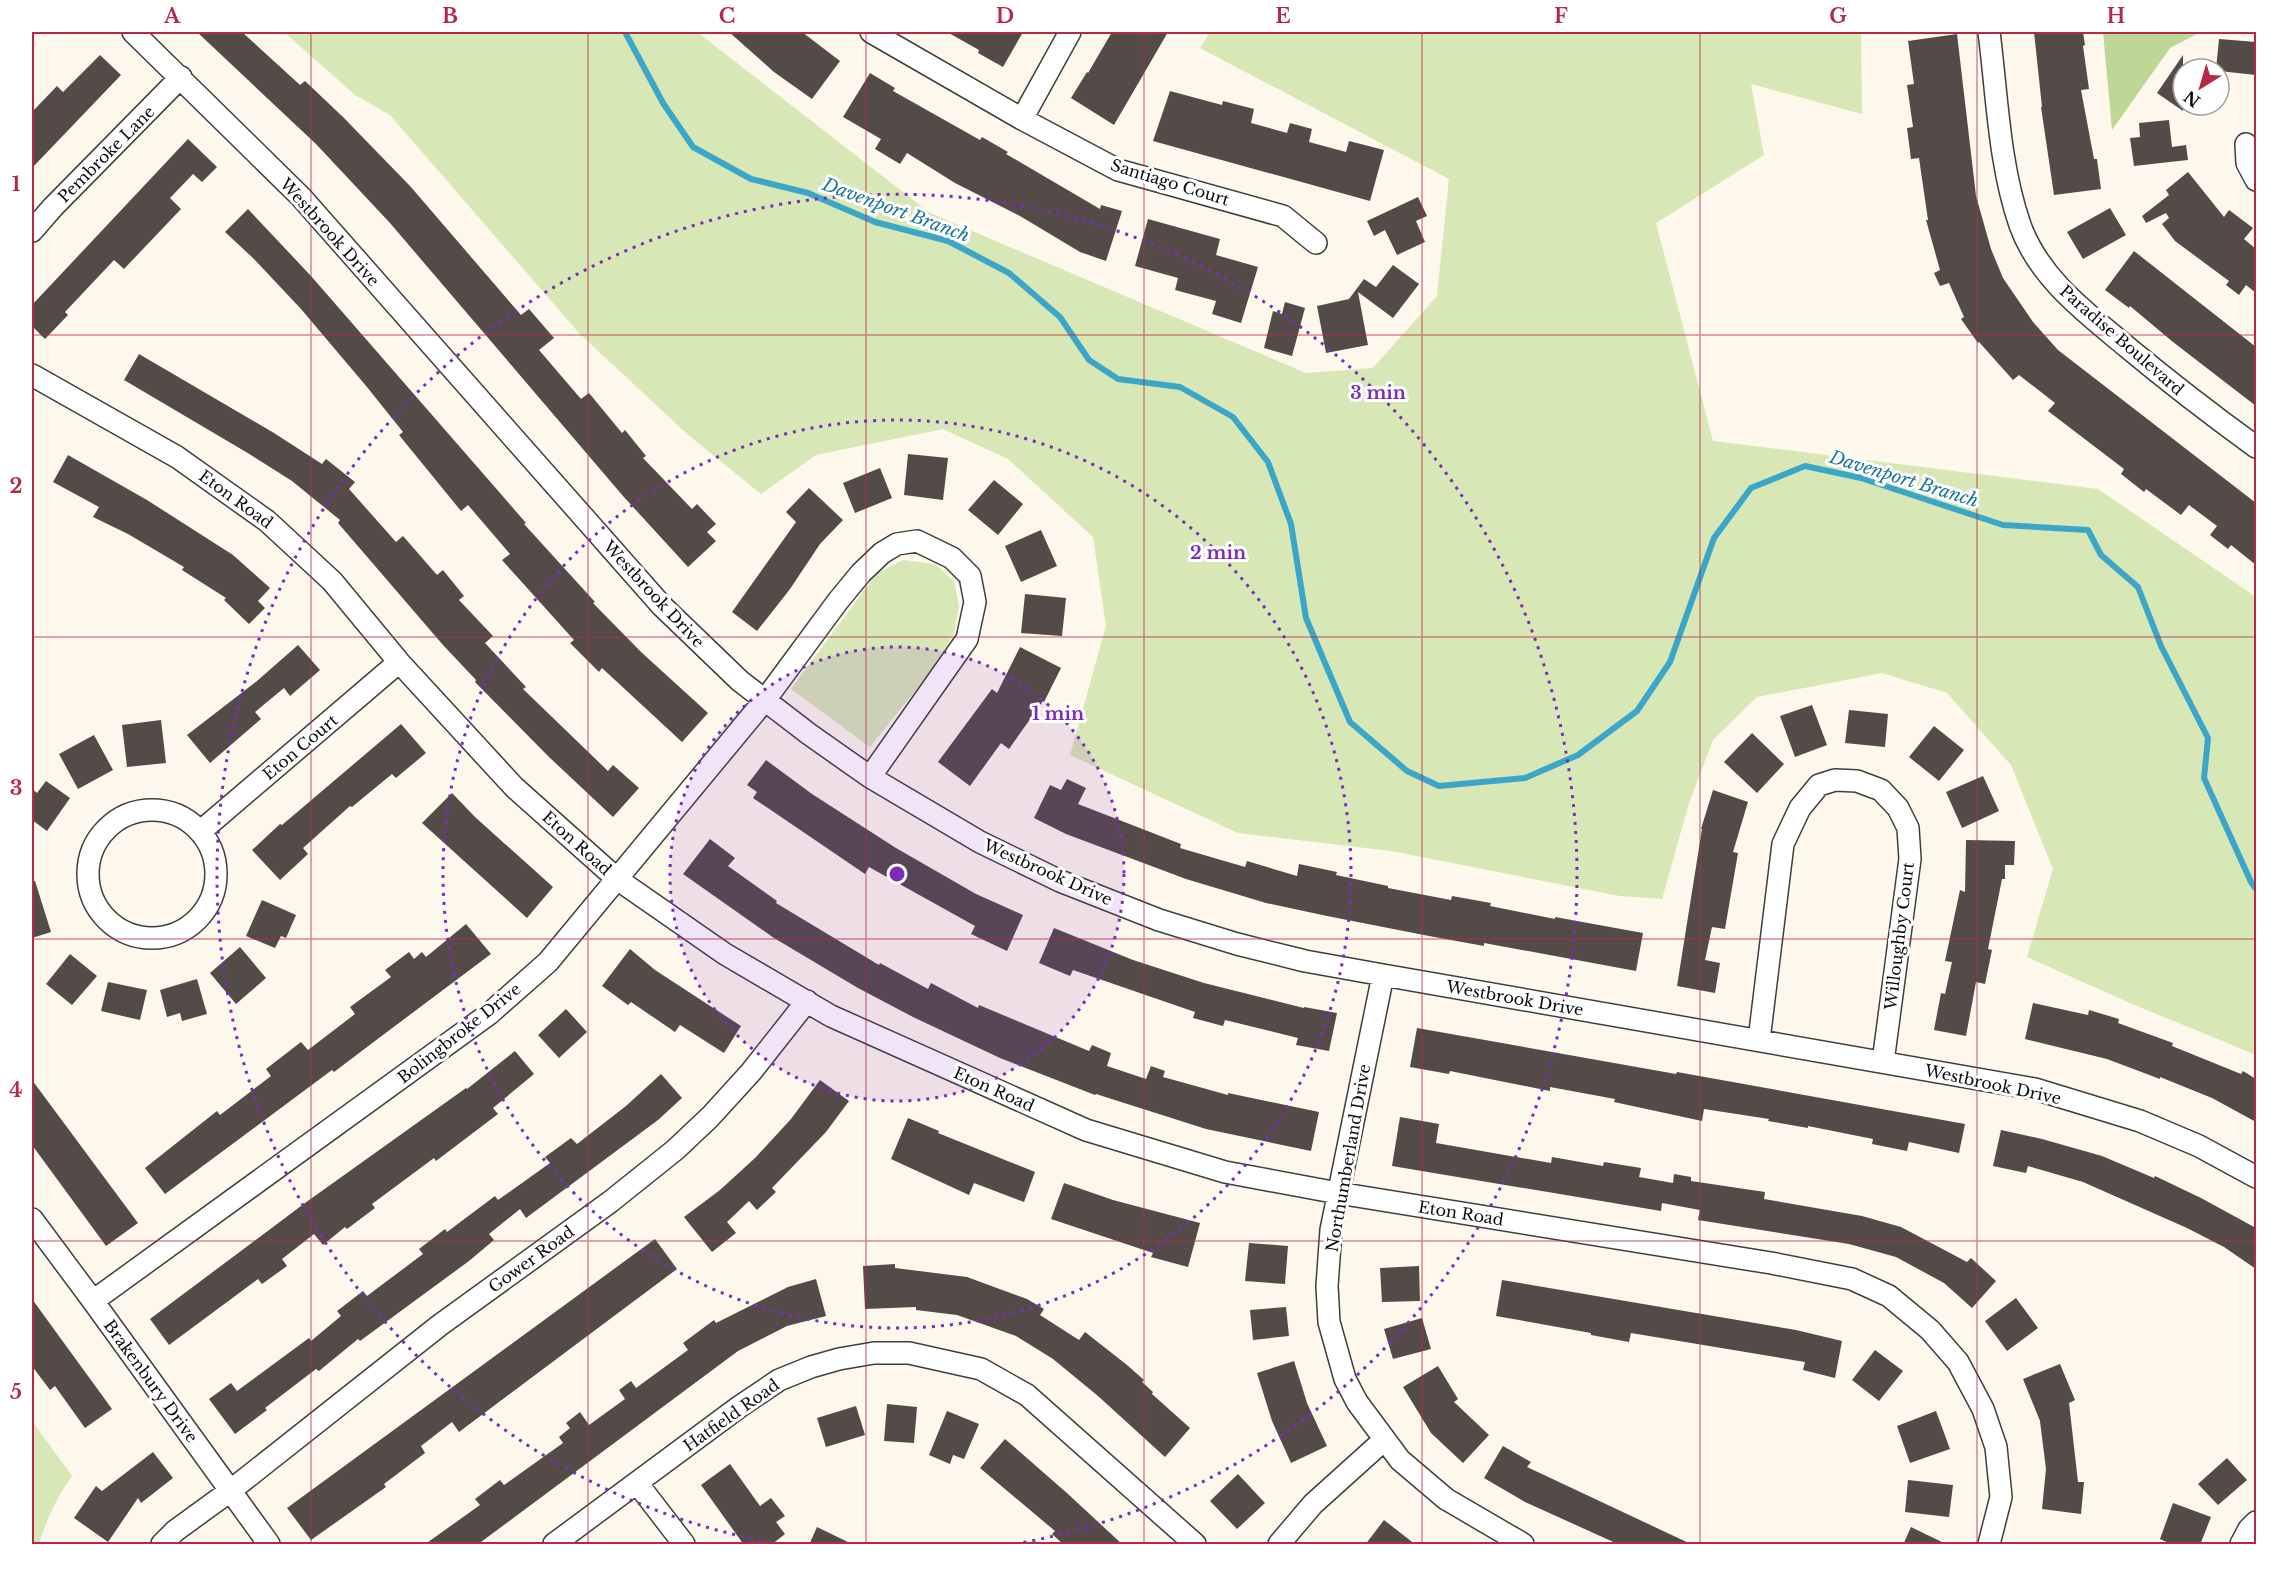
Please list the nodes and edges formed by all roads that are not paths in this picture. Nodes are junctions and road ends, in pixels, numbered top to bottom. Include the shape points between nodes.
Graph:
1 (133, 32) edge
2 (871, 32) edge
3 (1070, 32) edge
4 (1989, 32) edge
5 (181, 78) junction
6 (1022, 119) junction
7 (2246, 144) dead end
8 (2256, 180) edge
9 (32, 231) edge
10 (1316, 243) dead end
11 (32, 375) edge
12 (2256, 447) edge
13 (399, 663) junction
14 (765, 700) junction
15 (870, 777) junction
16 (201, 831) junction
17 (617, 879) junction
18 (1383, 975) junction
19 (807, 1001) junction
20 (1759, 1040) junction
21 (1883, 1062) junction
22 (2256, 1177) edge
23 (1338, 1193) junction
24 (32, 1219) edge
25 (93, 1301) junction
26 (1383, 1440) junction
27 (637, 1483) junction
28 (230, 1491) junction
29 (2256, 1522) edge
30 (162, 1545) edge
31 (269, 1545) edge
32 (554, 1545) edge
33 (684, 1545) edge
34 (1195, 1545) edge
35 (1279, 1545) edge
36 (1523, 1545) edge
37 (1989, 1545) edge
38 (2241, 1545) edge

1 - 5 street, Westbrook Drive
2 - 6 street, Santiago Court
3 - 6 street
4 - 12 street, Paradise Boulevard via 2008,182 2020,226 2035,257 2066,295 2182,393
5 - 9 street, Pembroke Lane
5 - 14 street, Westbrook Drive via 301,197 662,606
6 - 10 street, Santiago Court via 1118,170 1283,216
7 - 8 street via 2247,163
11 - 13 street, Eton Road via 177,457 267,521 332,581
13 - 16 street, Eton Court
13 - 17 street, Eton Road via 514,787
14 - 15 street, Westbrook Drive
14 - 15 street, Bolingbroke Drive via 837,601 882,553 897,544 917,541 952,558 970,576 975,602 968,639
14 - 17 street, Bolingbroke Drive
15 - 18 street, Westbrook Drive via 980,842 1060,881 1148,915 1237,944
16 - 16 street via 186,818 150,809 131,812 101,834 92,850 89,887 109,922 128,933 149,938 170,936 198,919 215,892 217,870 212,849
17 - 19 street, Eton Road via 724,954
17 - 25 street, Bolingbroke Drive via 548,962 489,1014
18 - 20 street, Westbrook Drive
18 - 23 street, Northumberland Drive
19 - 23 street, Eton Road via 831,1016 1086,1130 1225,1172
19 - 28 street, Gower Road via 730,1095 675,1150 440,1325
20 - 21 street, Westbrook Drive
20 - 21 street, Willoughby Court via 1783,844 1800,808 1819,785 1835,780 1857,781 1881,790 1898,808 1908,828 1910,859
21 - 22 street, Westbrook Drive via 2035,1089 2140,1121 2199,1146
23 - 26 street, Northumberland Drive via 1331,1230 1329,1322 1345,1379
23 - 37 street, Eton Road via 1771,1263 1852,1279 1889,1296 1930,1330 1958,1362 1983,1409 1996,1447 2001,1497
24 - 25 street, Brakenbury Drive
25 - 28 street, Brakenbury Drive
26 - 35 street via 1313,1504
26 - 36 street, Northumberland Drive via 1446,1499
27 - 32 street, Hatfield Road
27 - 33 street
27 - 34 street, Hatfield Road via 779,1380 839,1359 909,1353 981,1369 1027,1395
28 - 30 street, Gower Road
28 - 31 street, Brakenbury Drive
29 - 38 street

